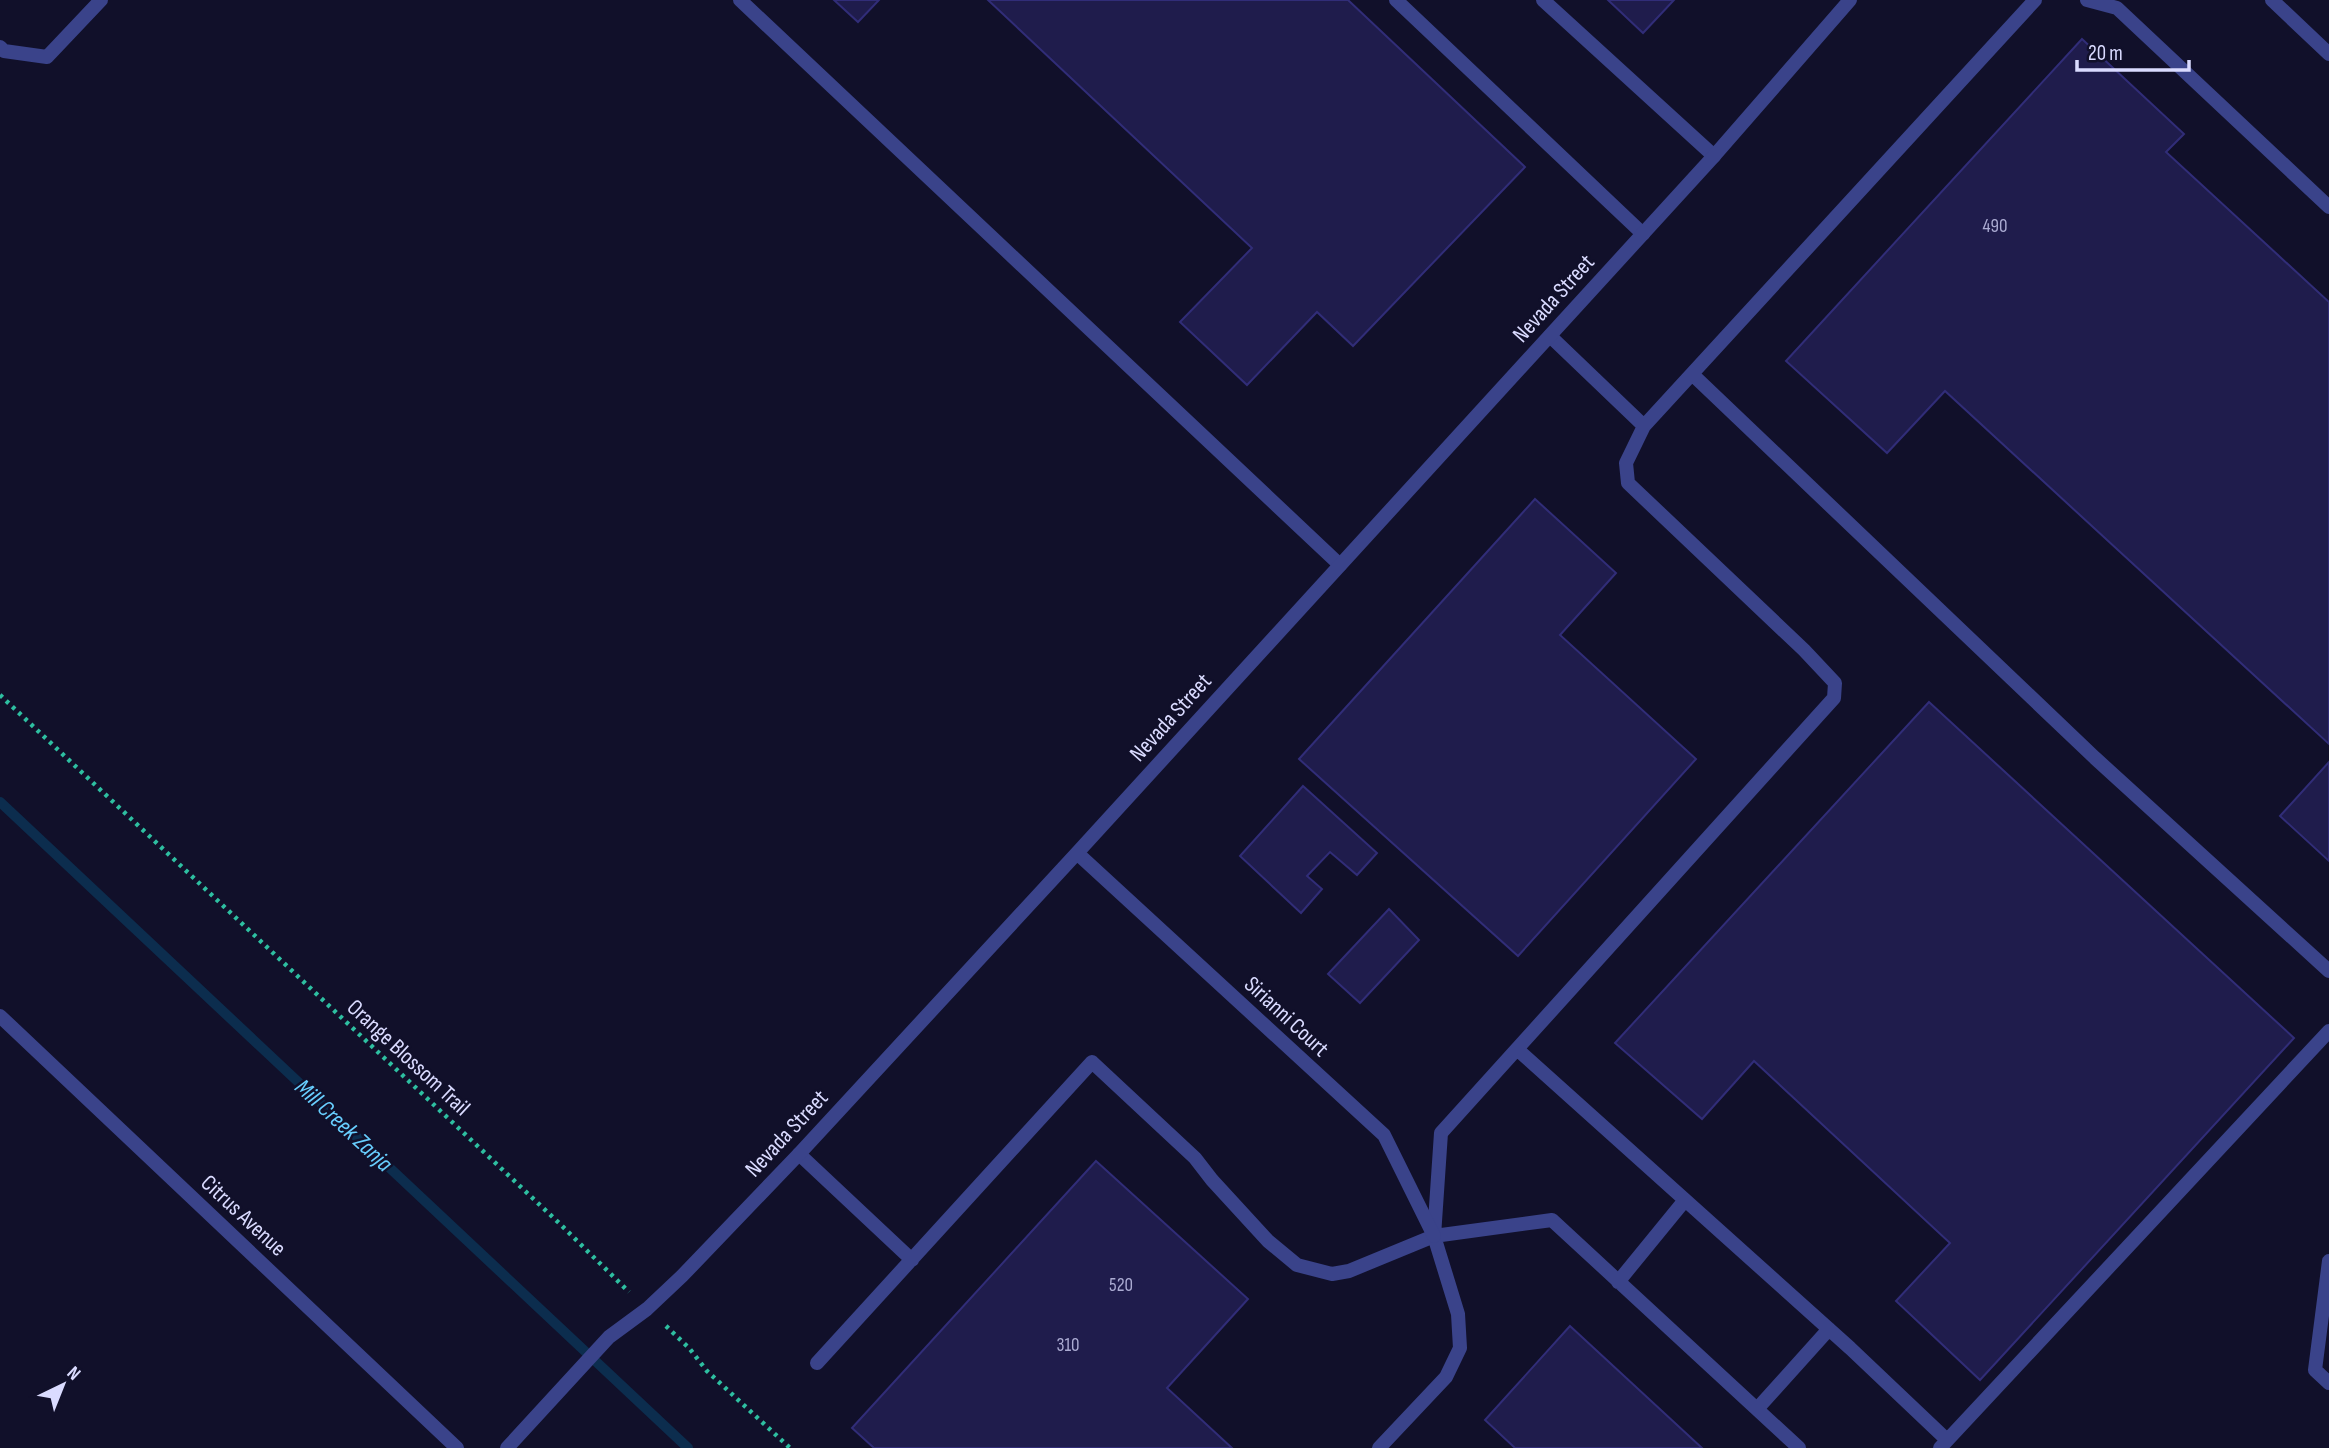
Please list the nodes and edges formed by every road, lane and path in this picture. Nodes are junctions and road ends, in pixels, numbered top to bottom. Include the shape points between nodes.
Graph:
1 (101, 0) edge
2 (740, 0) edge
3 (1396, 0) edge
4 (1543, 0) edge
5 (1850, 0) edge
6 (2035, 0) edge
7 (2087, 0) edge
8 (2272, 0) edge
9 (0, 47) edge
10 (2329, 54) edge
11 (1714, 156) junction
12 (2329, 207) edge
13 (1643, 234) junction
14 (1550, 336) junction
15 (1692, 374) junction
16 (1644, 426) junction
17 (1340, 565) junction
18 (0, 695) edge
19 (1077, 853) junction
20 (2329, 971) edge
21 (0, 1016) edge
22 (2329, 1031) edge
23 (1517, 1049) junction
24 (799, 1153) junction
25 (1685, 1200) junction
26 (1434, 1236) junction
27 (912, 1260) junction
28 (2329, 1261) edge
29 (1618, 1282) junction
30 (647, 1308) junction
31 (1829, 1329) junction
32 (817, 1363) dead end
33 (2329, 1383) edge
34 (1757, 1409) junction
35 (1943, 1444) edge
36 (457, 1448) edge
37 (507, 1448) edge
38 (790, 1448) edge
39 (1379, 1448) edge
40 (1799, 1448) edge

1 - 9 street via 47,57
2 - 17 street
3 - 13 street
4 - 11 street
5 - 11 street, Nevada Street
6 - 15 street
7 - 12 street via 2117,8
8 - 10 street
11 - 13 street, Nevada Street
13 - 14 street, Nevada Street
14 - 16 street
14 - 17 street, Nevada Street
15 - 16 street
15 - 20 street via 2095,758
16 - 23 street via 1626,463 1629,483 1804,650 1835,683 1833,698
17 - 19 street, Nevada Street
18 - 30 path, Orange Blossom Trail
19 - 24 street, Nevada Street
19 - 26 street, Sirianni Court via 1384,1135
21 - 36 street, Citrus Avenue
22 - 35 street
23 - 25 street
23 - 26 street via 1441,1133
24 - 27 street
24 - 30 street, Nevada Street
25 - 29 street
25 - 31 street
26 - 27 street via 1349,1271 1332,1274 1297,1265 1268,1241 1195,1158 1092,1062
26 - 29 street via 1552,1220
26 - 39 street via 1458,1314 1460,1348 1446,1377
27 - 32 street
28 - 33 street via 2315,1370
29 - 34 street
30 - 37 street, Nevada Street via 609,1337
30 - 38 path, Orange Blossom Trail
31 - 34 street
31 - 35 street
34 - 40 street

